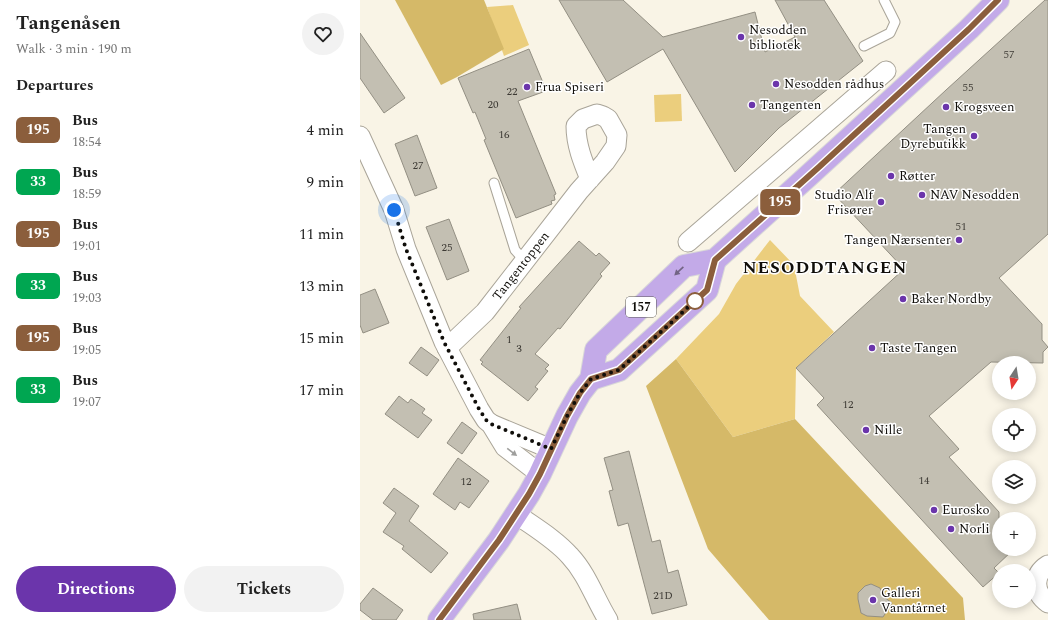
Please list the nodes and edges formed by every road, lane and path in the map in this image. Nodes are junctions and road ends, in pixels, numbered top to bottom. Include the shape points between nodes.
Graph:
1 (884, 0) edge
2 (998, 0) edge
3 (864, 46) dead end
4 (886, 71) dead end
5 (360, 136) edge
6 (590, 179) dead end
7 (494, 183) dead end
8 (688, 242) dead end
9 (525, 260) junction
10 (715, 260) junction
11 (447, 348) junction
12 (591, 379) junction
13 (491, 424) junction
14 (551, 449) junction
15 (540, 474) junction
16 (516, 514) junction
17 (1048, 565) edge
18 (1048, 603) edge
19 (439, 620) edge
20 (608, 620) edge

1 - 3 lane via 895,22 890,33
2 - 10 main road
4 - 8 street
5 - 11 street via 394,210 406,249
6 - 9 street, Tangentoppen
7 - 9 lane via 515,250
9 - 11 street, Tangentoppen via 485,312
10 - 12 main road, 157 via 707,290 619,370
10 -> 12 main road, 157 via 684,266 596,350
11 - 13 street via 479,409
12 - 14 main road, 157 via 580,393
13 - 14 street
13 -> 15 street via 505,447
14 - 15 main road, 157
15 - 16 main road, 157
16 - 19 main road, 157
16 - 20 street via 570,555
17 - 18 street via 1041,570 1036,584 1039,594

